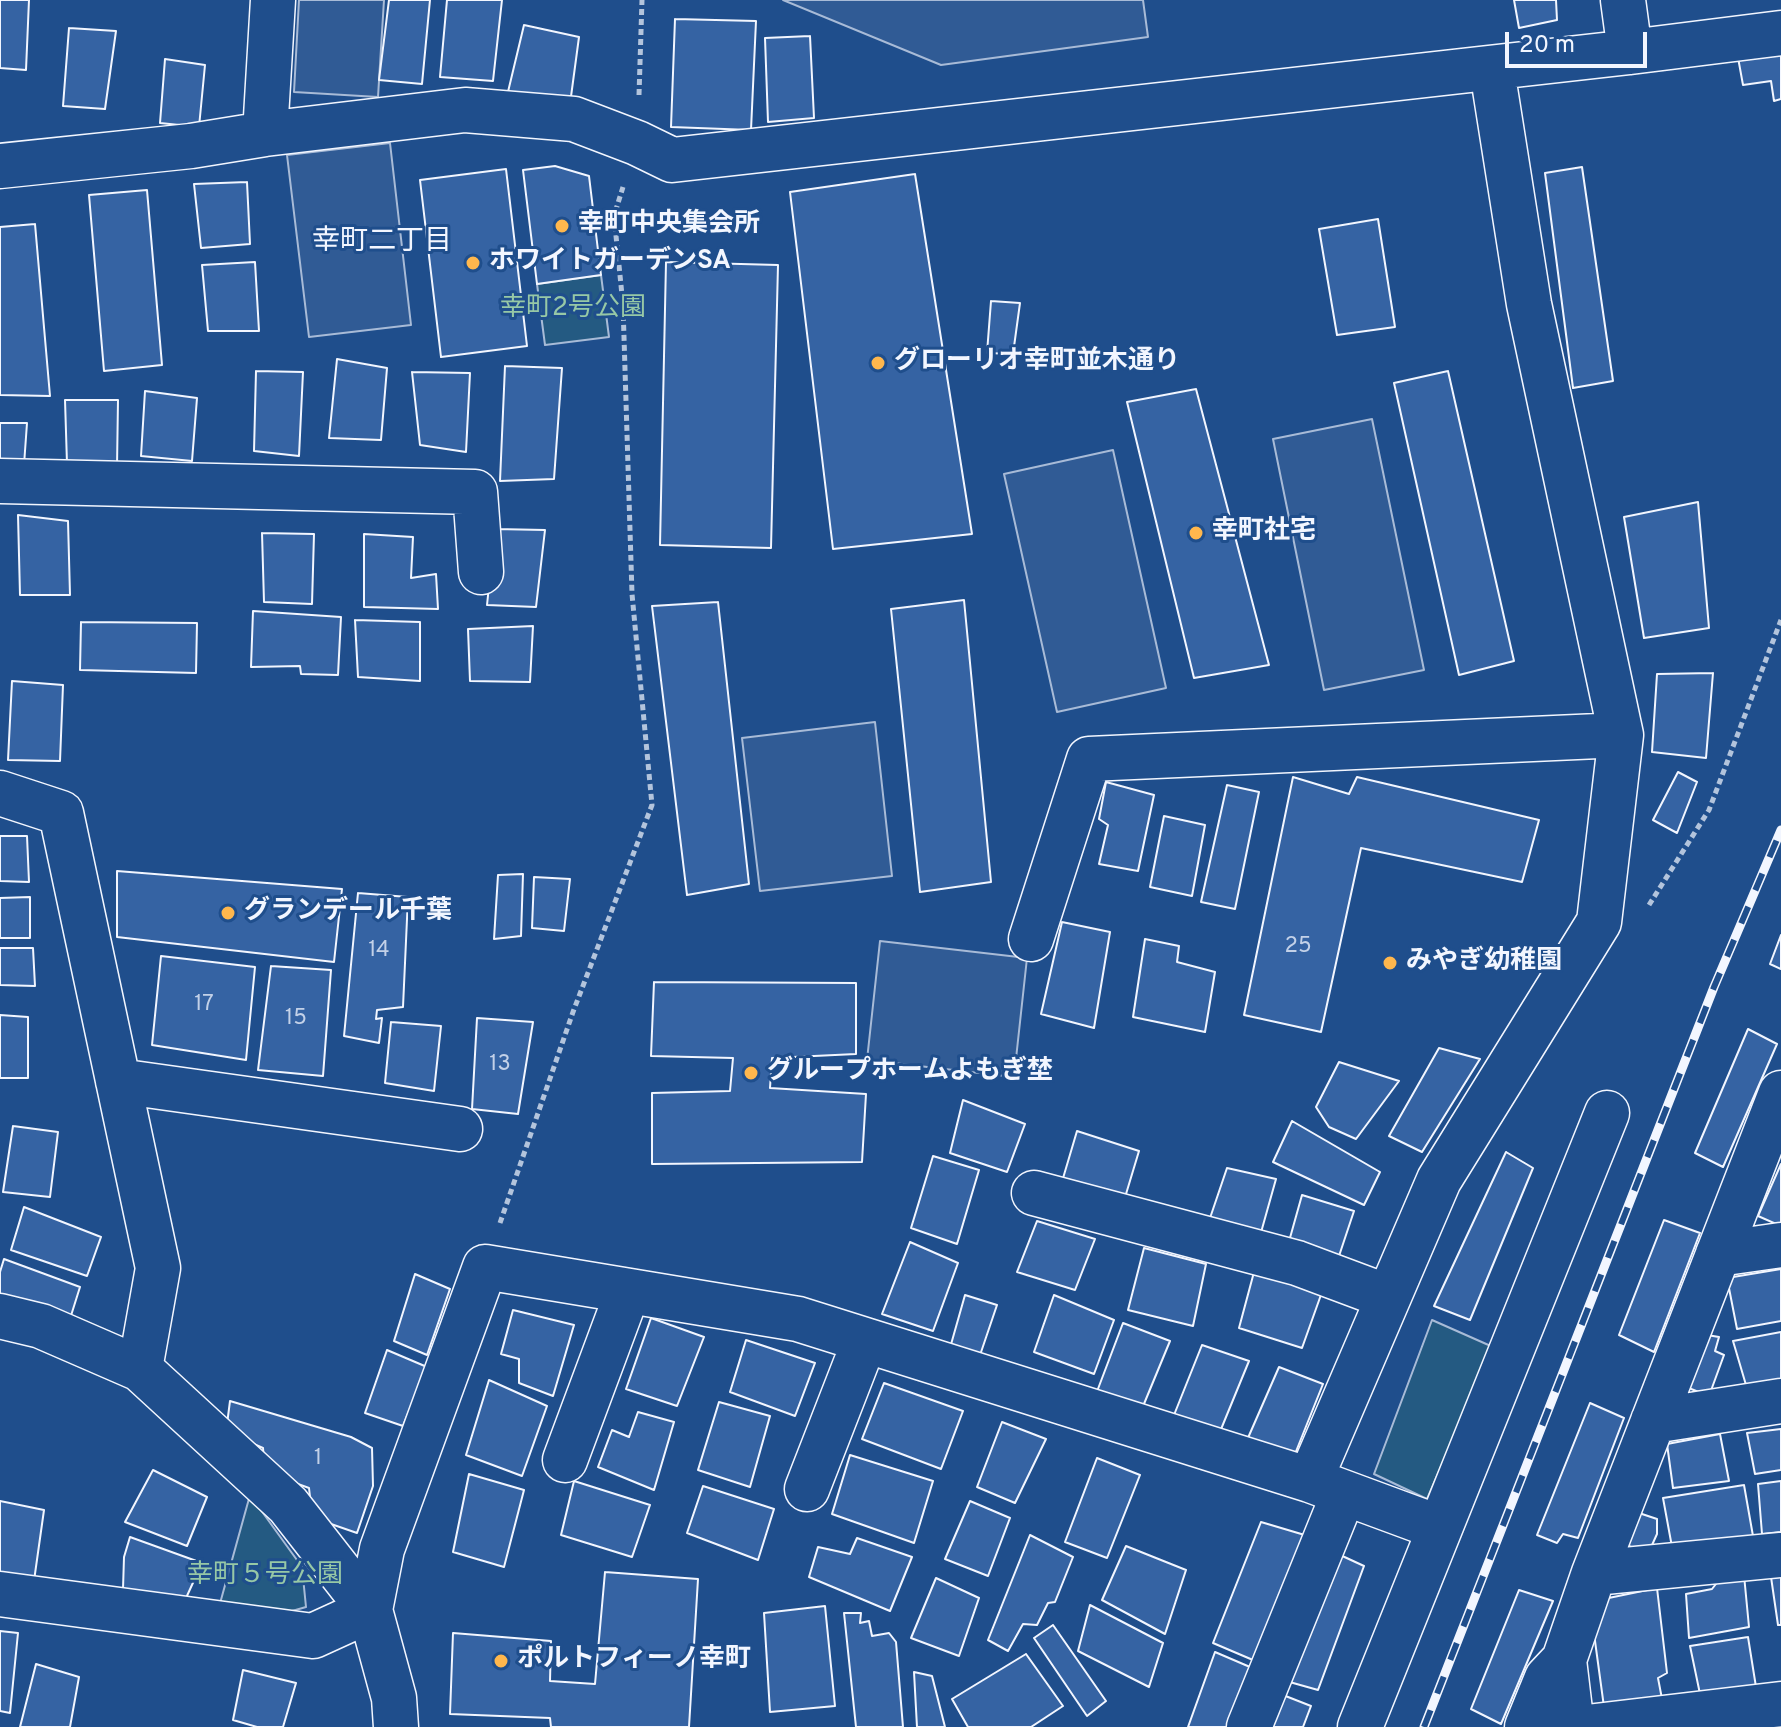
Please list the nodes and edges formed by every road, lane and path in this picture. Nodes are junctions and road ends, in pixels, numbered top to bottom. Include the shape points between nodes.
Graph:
1 (273, 0) edge
2 (642, 0) edge
3 (1623, 0) edge
4 (1781, 33) edge
5 (1630, 52) junction
6 (1492, 70) junction
7 (265, 134) junction
8 (637, 143) junction
9 (0, 166) edge
10 (0, 481) edge
11 (481, 572) dead end
12 (1621, 735) junction
13 (0, 793) edge
14 (1031, 939) dead end
15 (118, 1081) junction
16 (1781, 1093) edge
17 (1607, 1113) dead end
18 (460, 1129) dead end
19 (1034, 1193) dead end
20 (1781, 1245) edge
21 (1718, 1254) junction
22 (485, 1267) junction
23 (628, 1291) junction
24 (1388, 1297) junction
25 (0, 1316) edge
26 (865, 1340) junction
27 (140, 1369) junction
28 (1781, 1401) edge
29 (1653, 1421) junction
30 (565, 1460) dead end
31 (1327, 1486) junction
32 (807, 1489) dead end
33 (1440, 1528) junction
34 (1781, 1555) edge
35 (1594, 1573) junction
36 (0, 1594) edge
37 (370, 1610) junction
38 (1564, 1660) junction
39 (1781, 1704) edge
40 (396, 1727) edge
41 (1249, 1727) edge
42 (1360, 1727) edge
43 (1527, 1727) edge
44 (1572, 1727) edge
45 (1587, 1727) edge

1 - 7 street
2 - 8 path
3 - 5 street
4 - 5 street
5 - 6 street
6 - 8 street via 672,160
6 - 12 street via 1529,304
7 - 8 street via 465,110 574,119
7 - 9 street
8 - 22 path via 614,216 623,305 632,594 652,805
10 - 11 street via 475,492
12 - 14 street via 1089,759
12 - 24 street via 1599,922 1439,1180
13 - 15 street via 61,813
15 - 18 street
15 - 27 street via 158,1268
16 - 21 street
17 - 33 street
19 - 24 street via 1297,1263
20 - 21 street
21 - 29 street
22 - 23 street
22 - 37 street via 382,1549
23 - 26 street via 798,1319
23 - 30 street
24 - 31 street
25 - 27 street via 41,1326
26 - 31 street
26 - 32 street
27 - 37 street via 288,1505
28 - 29 street
29 - 35 street
31 - 33 street
31 - 41 street
33 - 42 street
34 - 35 street
35 - 38 street
36 - 37 street via 313,1636
37 - 40 street via 394,1698
38 - 43 street via 1547,1678
38 - 44 street
39 - 45 street

